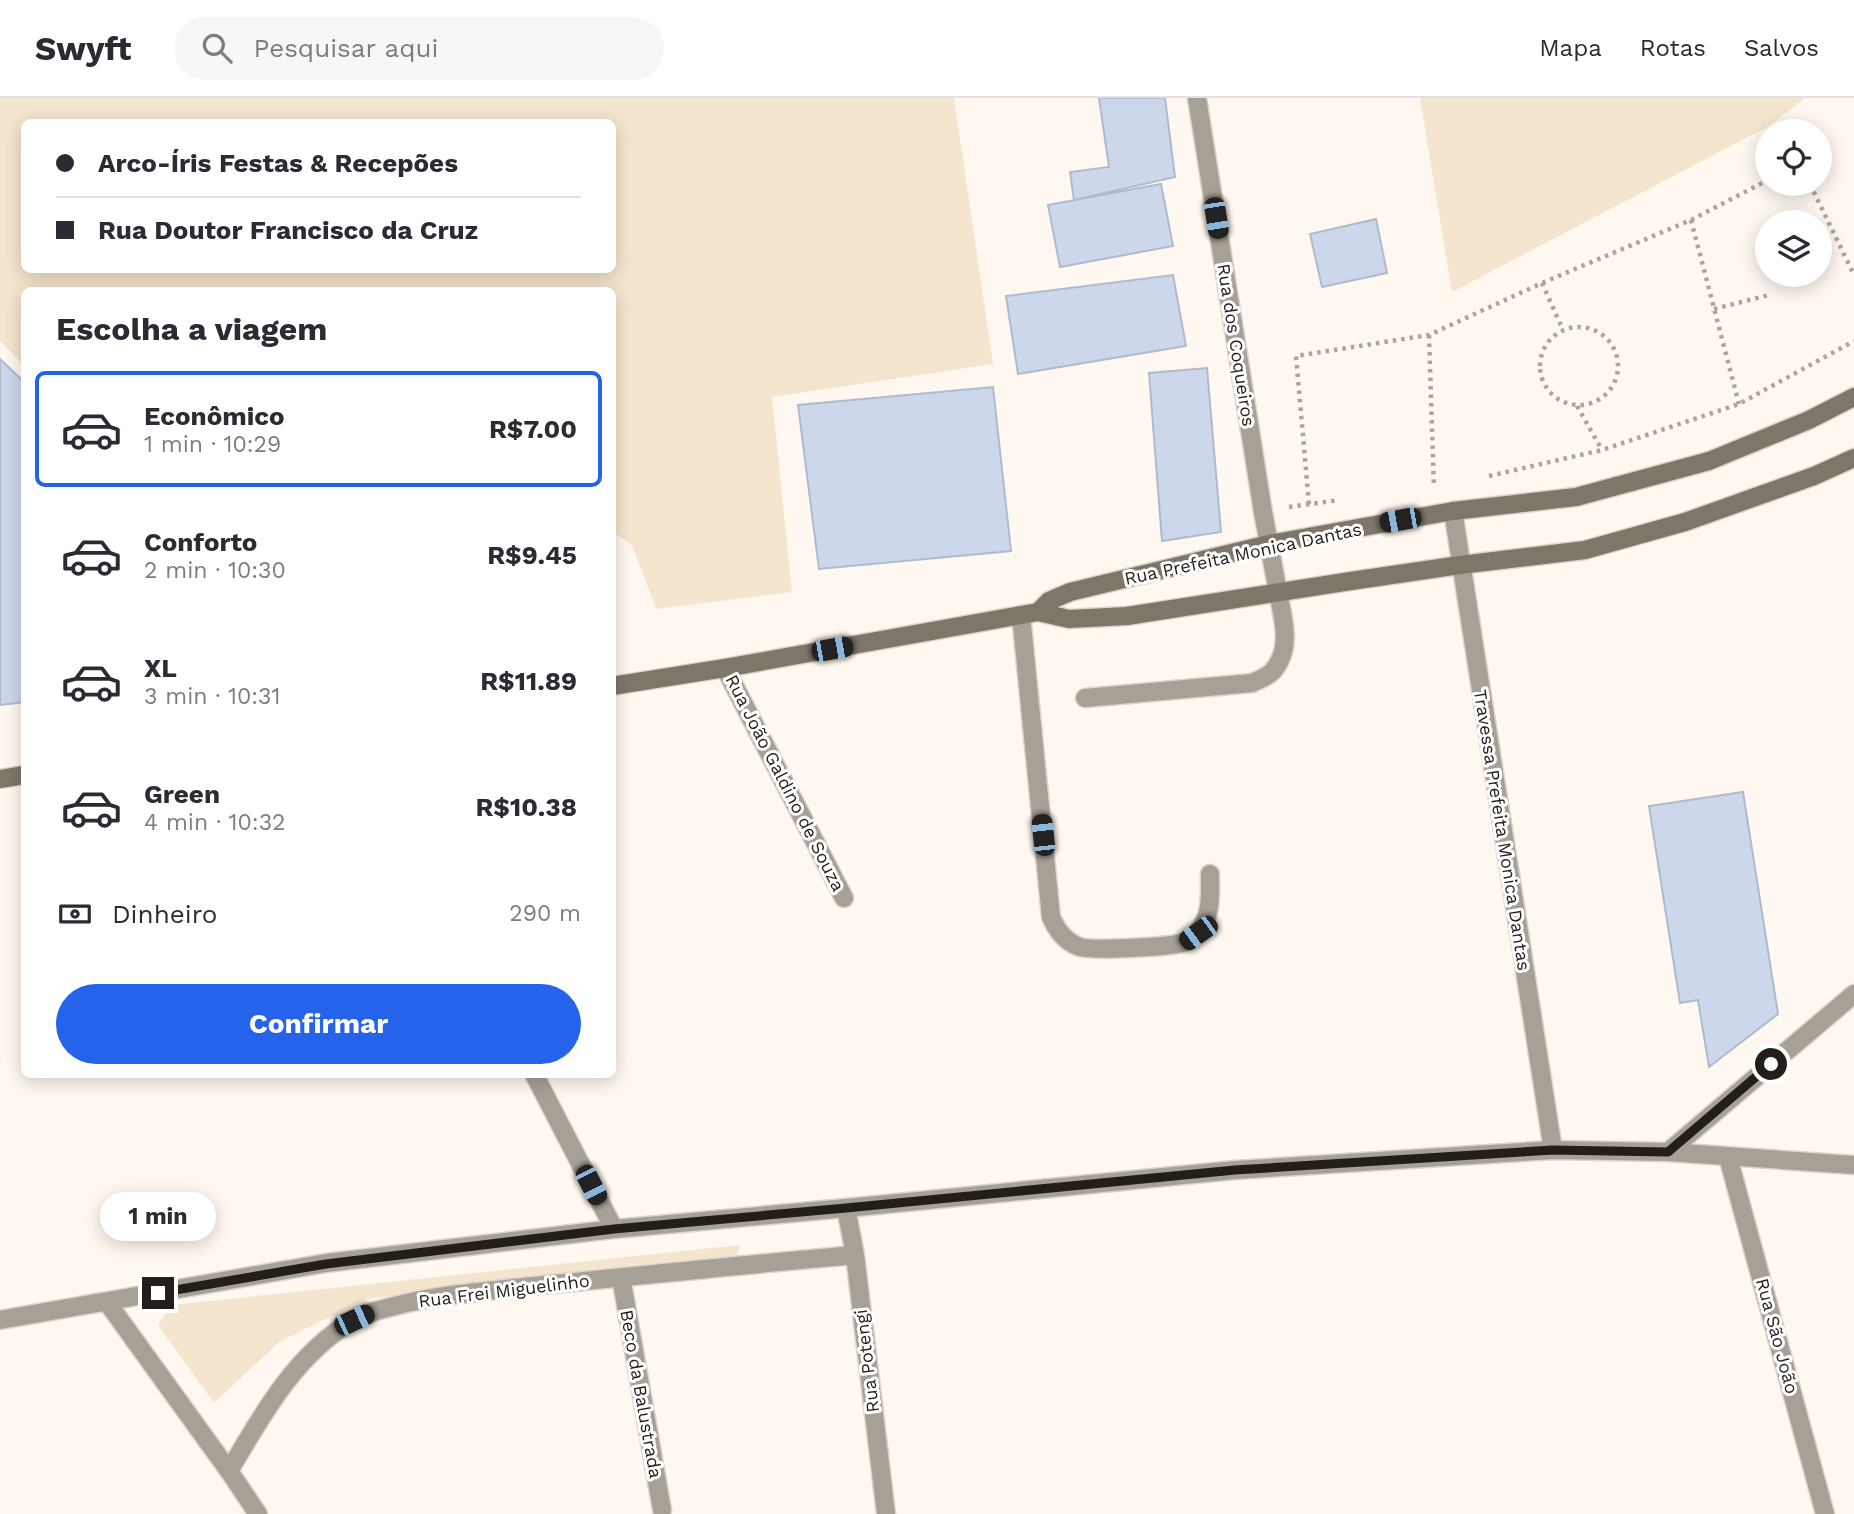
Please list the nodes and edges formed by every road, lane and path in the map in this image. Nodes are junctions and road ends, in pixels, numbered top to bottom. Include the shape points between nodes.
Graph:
1 (1197, 98) edge
2 (1755, 187) edge
3 (1816, 196) edge
4 (1691, 220) junction
5 (1854, 275) edge
6 (1542, 283) junction
7 (1769, 295) dead end
8 (1714, 309) junction
9 (1563, 330) junction
10 (1429, 335) junction
11 (1854, 341) edge
12 (1854, 397) edge
13 (1739, 404) junction
14 (1576, 406) junction
15 (1602, 450) junction
16 (1854, 458) edge
17 (1483, 478) dead end
18 (1446, 486) dead end
19 (1434, 489) junction
20 (1422, 490) dead end
21 (1346, 499) dead end
22 (1452, 511) junction
23 (1269, 544) junction
24 (1460, 565) junction
25 (1278, 592) junction
26 (1029, 614) junction
27 (725, 668) junction
28 (616, 685) edge
29 (1085, 698) dead end
30 (21, 776) edge
31 (0, 779) edge
32 (1210, 874) dead end
33 (844, 898) dead end
34 (1854, 994) edge
35 (536, 1078) edge
36 (1553, 1150) junction
37 (1668, 1152) junction
38 (1728, 1157) junction
39 (1854, 1165) edge
40 (846, 1208) junction
41 (614, 1229) junction
42 (855, 1255) junction
43 (621, 1278) junction
44 (107, 1302) junction
45 (0, 1320) edge
46 (229, 1471) junction
47 (662, 1510) dead end
48 (258, 1514) edge
49 (886, 1514) edge
50 (1825, 1514) edge

1 - 23 street, Rua dos Coqueiros
2 - 4 path
3 - 5 path
4 - 6 path
4 - 8 path
6 - 9 path
6 - 10 path
7 - 8 path
8 - 13 path
9 - 14 path via 1544,347 1540,373 1552,395
9 - 14 path via 1589,328 1601,333 1617,354 1619,366 1611,390 1601,400
10 - 19 path
10 - 21 path via 1296,356 1309,504
11 - 13 path
12 - 22 main road, Rua Prefeita Monica Dantas via 1709,461 1576,497
13 - 15 path
14 - 15 path
15 - 17 path
16 - 24 main road, Rua Prefeita Monica Dantas via 1685,522 1585,550
18 - 19 path
19 - 20 path
22 - 23 main road, Rua Prefeita Monica Dantas
22 - 24 street, Travessa Prefeita Monica Dantas
23 - 25 street, Rua dos Coqueiros
23 - 26 main road, Rua Prefeita Monica Dantas via 1070,592
24 - 25 main road, Rua Prefeita Monica Dantas
24 - 36 street, Travessa Prefeita Monica Dantas
25 - 26 main road, Rua Prefeita Monica Dantas via 1127,616 1069,619
25 - 29 street, Rua dos Coqueiros via 1286,639 1281,659 1270,674 1252,682
26 - 27 main road, Rua Prefeita Monica Dantas
26 - 32 street via 1051,917 1057,931 1080,947 1094,949 1185,942 1206,920
27 - 28 main road, Rua Prefeita Monica Dantas
27 - 33 street, Rua João Galdino de Souza
30 - 31 main road
34 - 37 street
35 - 41 street
36 - 37 street
36 - 40 street via 1235,1170
37 - 38 street
38 - 39 street
38 - 50 street, Rua São João
40 - 41 street
40 - 42 street, Rua Potengi
41 - 44 street via 326,1264
42 - 43 street, Rua Frei Miguelinho
42 - 49 street, Rua Potengi
43 - 46 street, Rua Frei Miguelinho via 443,1296 373,1311 354,1320 308,1355 259,1419
43 - 47 street, Beco da Balustrada
44 - 45 street
44 - 46 street
46 - 48 street

